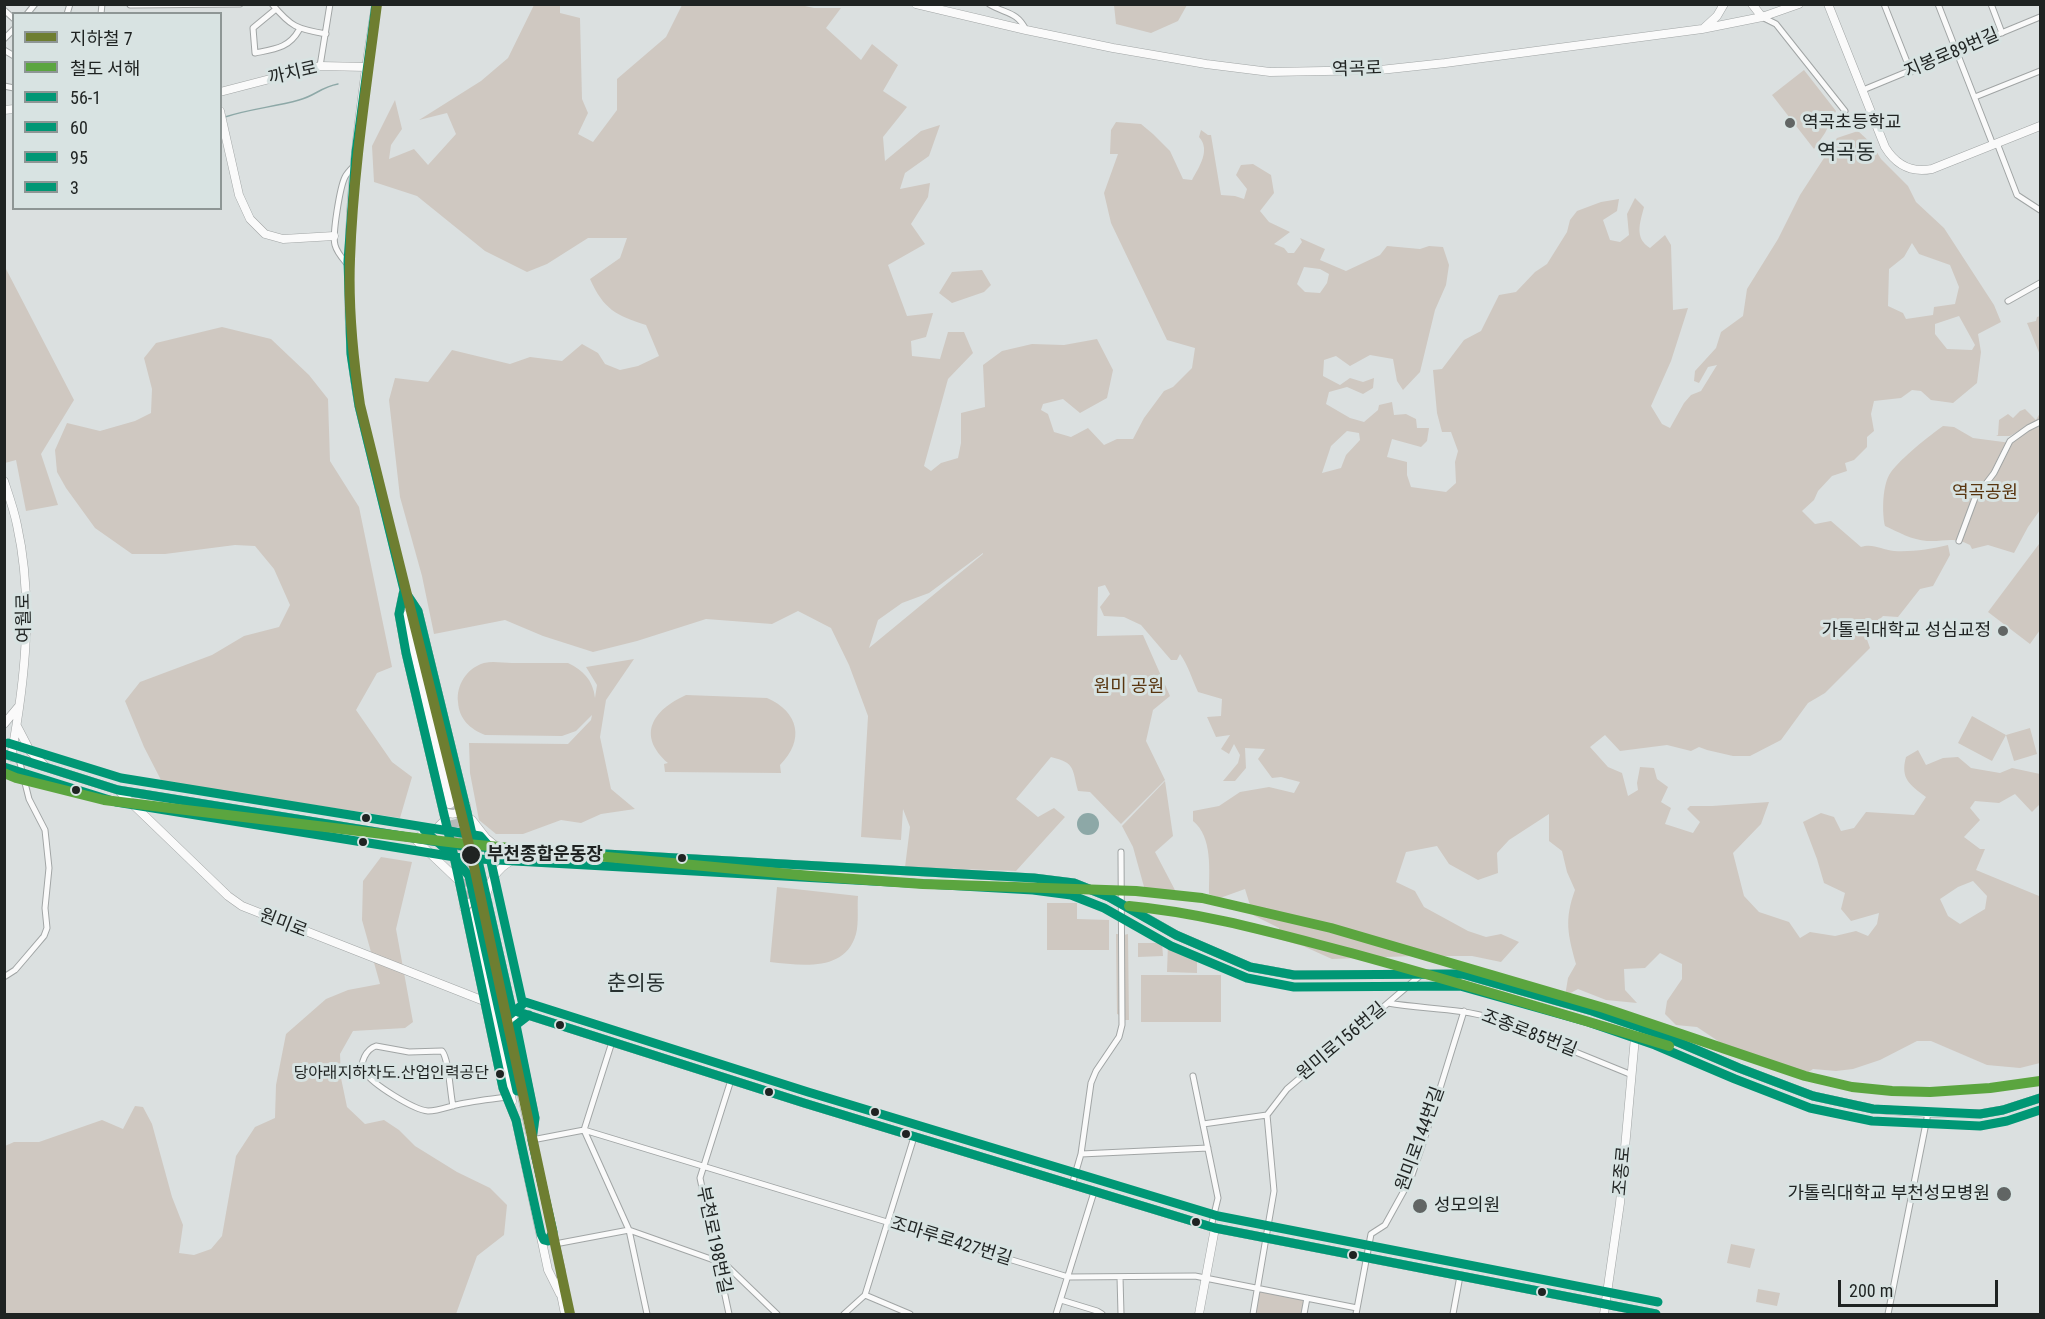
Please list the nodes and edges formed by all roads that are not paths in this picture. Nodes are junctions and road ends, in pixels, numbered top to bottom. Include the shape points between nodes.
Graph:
1 (240, 4) edge
2 (330, 4) edge
3 (376, 4) edge
4 (916, 4) edge
5 (989, 4) edge
6 (1724, 4) edge
7 (1752, 4) edge
8 (1799, 4) edge
9 (1828, 4) edge
10 (1884, 4) edge
11 (1938, 4) edge
12 (1991, 4) edge
13 (130, 5) edge
14 (167, 5) edge
15 (216, 5) edge
16 (274, 7) edge
17 (1762, 17) junction
18 (2040, 17) edge
19 (1702, 29) junction
20 (299, 30) junction
21 (1026, 30) junction
22 (12, 32) edge
23 (2002, 33) junction
24 (326, 34) junction
25 (4, 39) edge
26 (1957, 51) junction
27 (320, 66) junction
28 (367, 67) junction
29 (2040, 71) edge
30 (1911, 72) junction
31 (1863, 90) junction
32 (222, 91) edge
33 (1975, 97) junction
34 (1845, 111) dead end
35 (222, 119) edge
36 (2040, 126) edge
37 (1995, 144) junction
38 (355, 165) junction
39 (2040, 210) edge
40 (334, 236) junction
41 (348, 266) junction
42 (2040, 283) edge
43 (2008, 301) dead end
44 (2040, 422) edge
45 (4, 481) edge
46 (1959, 541) dead end
47 (404, 590) junction
48 (20, 704) junction
49 (4, 724) edge
50 (17, 726) junction
51 (12, 757) edge
52 (47, 768) junction
53 (118, 790) junction
54 (453, 803) tunnel mouth
55 (466, 809) junction
56 (443, 811) junction
57 (445, 820) junction
58 (415, 839) junction
59 (451, 845) junction
60 (475, 847) junction
61 (500, 849) junction
62 (531, 850) junction
63 (1121, 852) dead end
64 (459, 880) junction
65 (486, 894) junction
66 (488, 903) junction
67 (464, 908) junction
68 (1422, 974) junction
69 (4, 976) edge
70 (484, 1001) junction
71 (1388, 1004) junction
72 (513, 1010) junction
73 (1464, 1011) junction
74 (529, 1015) junction
75 (516, 1025) junction
76 (1636, 1026) junction
77 (612, 1042) junction
78 (1192, 1076) dead end
79 (1632, 1076) junction
80 (731, 1080) junction
81 (507, 1098) junction
82 (2040, 1098) edge
83 (453, 1106) junction
84 (1928, 1113) junction
85 (1267, 1115) junction
86 (516, 1120) junction
87 (1203, 1124) junction
88 (584, 1130) junction
89 (914, 1137) junction
90 (532, 1140) junction
91 (1208, 1148) junction
92 (1081, 1154) junction
93 (702, 1166) junction
94 (1072, 1185) junction
95 (1094, 1192) junction
96 (888, 1223) junction
97 (1213, 1228) junction
98 (629, 1230) junction
99 (552, 1232) junction
100 (541, 1234) junction
101 (1267, 1239) junction
102 (555, 1244) junction
103 (1366, 1258) junction
104 (718, 1261) junction
105 (1460, 1276) junction
106 (1068, 1277) junction
107 (1120, 1277) junction
108 (1206, 1278) junction
109 (1258, 1288) junction
110 (561, 1294) junction
111 (865, 1295) junction
112 (1307, 1298) junction
113 (1061, 1300) junction
114 (1606, 1305) junction
115 (1356, 1311) edge
116 (565, 1314) edge
117 (647, 1314) edge
118 (729, 1314) edge
119 (777, 1314) edge
120 (844, 1314) edge
121 (910, 1314) edge
122 (1056, 1314) edge
123 (1102, 1314) edge
124 (1121, 1314) edge
125 (1199, 1314) edge
126 (1252, 1314) edge
127 (1304, 1314) edge
128 (1453, 1314) edge
129 (1604, 1314) edge
130 (1656, 1314) edge
131 (1888, 1314) edge

1 - 15 street
2 - 24 street
3 - 28 street
4 - 21 street, 역곡로
5 - 21 street via 1021,20
6 - 19 street
7 - 17 street
8 - 17 street, 역곡로
9 - 31 street
10 - 30 street
11 - 26 street
12 - 23 street
13 - 14 street
14 - 15 street
16 - 20 street
16 - 20 street via 253,28 255,54 292,41
17 - 19 street, 역곡로
17 - 34 street via 1776,24
18 - 23 street, 지봉로89번길
19 - 21 street, 역곡로 via 1380,70 1292,72 1206,64
20 - 24 street
22 - 25 street
23 - 26 street, 지봉로89번길
24 - 27 street
26 - 30 street, 지봉로89번길
26 - 33 street
27 - 28 street, 까치로
27 - 32 street, 까치로
28 - 38 street
29 - 33 street
30 - 31 street, 지봉로89번길
31 - 37 street via 1885,147 1909,169 1925,170
33 - 37 street
35 - 40 street via 239,195 250,219 265,234 283,239
36 - 37 street
37 - 39 street via 2018,195
38 - 40 street via 344,178
38 - 41 street
40 - 41 street via 339,255
41 - 47 street via 351,354 359,406
42 - 43 street
44 - 46 street via 2010,441 1994,473 1975,498
45 - 48 street, 여월로 via 18,526 25,581 27,625
47 - 54 street via 408,626
47 - 55 street via 418,611
47 - 56 street via 399,614
48 - 49 street
48 - 50 street, 여월로
50 - 51 street, 여월로
50 - 52 street via 30,751
51 - 52 street
51 - 69 street via 45,830 49,868 47,928 15,970
52 - 53 street
53 - 58 street
53 - 70 street, 원미로 via 242,906
55 - 56 street via 454,814
55 - 60 street
55 - 61 street via 474,825
56 - 57 street
57 - 58 street
57 - 59 street
58 - 59 street
58 - 64 street
59 - 60 street
59 - 64 street
60 - 61 street
60 - 65 street
61 - 62 street
62 - 65 street via 496,872
62 - 68 street, bridge via 1074,883 1250,967 1294,975
63 - 92 street via 1122,1025 1091,1083
64 - 67 street
65 - 66 street
66 - 67 street via 474,900
66 - 72 street
67 - 70 street
68 - 71 street, 원미로156번길
68 - 76 street via 1462,974
70 - 81 street
71 - 73 street, 조종로85번길
71 - 85 street, 원미로156번길 via 1287,1089
72 - 74 street
72 - 75 street
73 - 79 street, 조종로85번길 via 1492,1018
73 - 103 street, 원미로144번길 via 1410,1178 1385,1225 1371,1234
74 - 75 street
74 - 77 street
75 - 90 street via 535,1118
76 - 79 street, 조종로
76 - 84 street via 1813,1096 1873,1109
77 - 80 street
77 - 88 street
78 - 87 street
79 - 114 street, 조종로
80 - 89 street
80 - 93 street
81 - 83 street
81 - 86 street
82 - 84 street via 1980,1114
83 - 83 street via 428,1111 408,1103 366,1075 365,1056 376,1046 409,1052 442,1051
84 - 131 street
85 - 87 street
85 - 101 street via 1274,1191
86 - 90 street via 478,910
86 - 100 street
87 - 91 street
88 - 90 street
88 - 93 street, 조마루로427번길
88 - 98 street
89 - 94 street
89 - 96 street
90 - 99 street
91 - 92 street
91 - 97 street via 1218,1197
92 - 94 street
93 - 96 street, 조마루로427번길
93 - 104 street, 부천로198번길 via 700,1178
94 - 95 street
95 - 97 street
95 - 106 street
96 - 106 street, 조마루로427번길
96 - 111 street
97 - 101 street
97 - 108 street
98 - 102 street
98 - 104 street
98 - 117 street
99 - 100 street via 548,1241
99 - 102 street
100 - 110 street via 548,1270
101 - 103 street
101 - 109 street
102 - 110 street
103 - 105 street
103 - 115 street, 원미로144번길
104 - 118 street, 부천로198번길
104 - 119 street
105 - 114 street
105 - 128 street
106 - 107 street, 조마루로427번길
106 - 113 street
107 - 108 street, 조마루로427번길
107 - 124 street
108 - 109 street, 조마루로427번길
108 - 125 street
109 - 112 street, 조마루로427번길
109 - 126 street
110 - 116 street
111 - 120 street
111 - 121 street
112 - 115 street, 조마루로427번길
112 - 127 street
113 - 122 street
113 - 123 street
114 - 129 street, 조종로
114 - 130 street

